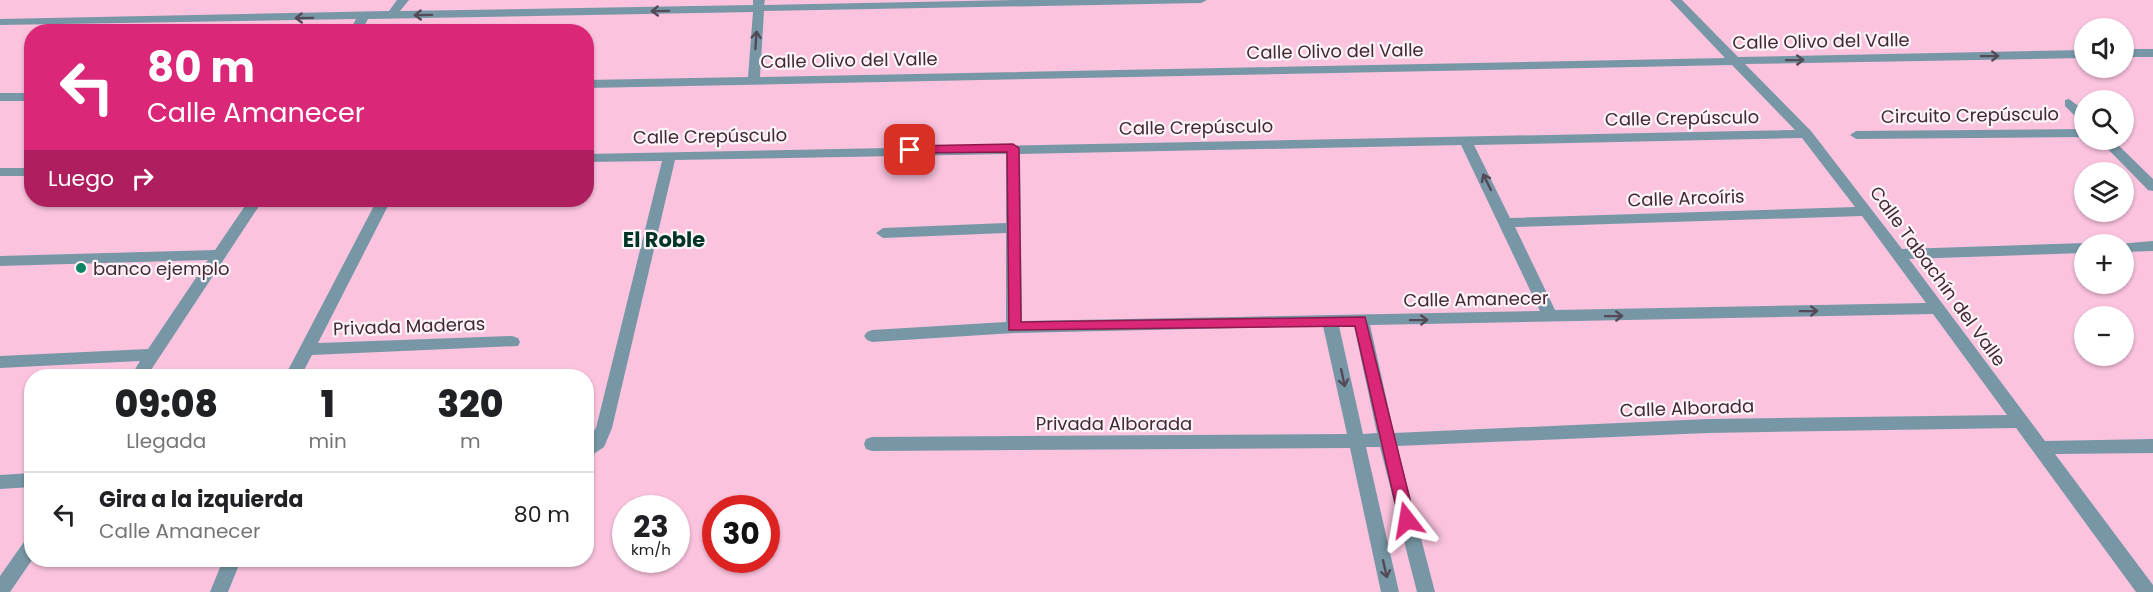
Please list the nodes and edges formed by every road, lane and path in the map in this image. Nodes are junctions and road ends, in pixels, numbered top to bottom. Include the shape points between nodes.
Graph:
1 (403, 0) edge
2 (472, 0) edge
3 (543, 0) edge
4 (1202, 0) edge
5 (1676, 0) edge
6 (759, 5) edge
7 (537, 12) junction
8 (462, 15) junction
9 (391, 16) junction
10 (363, 17) junction
11 (0, 22) edge
12 (359, 24) edge
13 (2153, 52) edge
14 (2134, 53) edge
15 (2074, 54) edge
16 (1736, 61) junction
17 (754, 80) junction
18 (594, 84) edge
19 (24, 97) edge
20 (0, 98) edge
21 (2070, 103) dead end
22 (2074, 107) edge
23 (2074, 133) edge
24 (1806, 134) junction
25 (1856, 135) dead end
26 (1466, 141) junction
27 (1013, 148) junction
28 (2116, 150) edge
29 (670, 155) junction
30 (594, 158) edge
31 (0, 172) edge
32 (24, 172) edge
33 (2153, 187) edge
34 (251, 207) edge
35 (380, 207) edge
36 (1866, 211) junction
37 (1507, 223) junction
38 (1012, 228) junction
39 (883, 233) dead end
40 (2153, 246) edge
41 (2134, 247) edge
42 (2074, 248) edge
43 (1898, 254) junction
44 (218, 255) junction
45 (0, 261) edge
46 (1938, 308) junction
47 (1551, 317) junction
48 (1330, 321) junction
49 (1360, 321) junction
50 (1014, 327) junction
51 (872, 336) dead end
52 (512, 342) dead end
53 (308, 349) junction
54 (153, 355) junction
55 (0, 362) edge
56 (144, 369) edge
57 (297, 369) edge
58 (2020, 421) junction
59 (1387, 439) junction
60 (1356, 441) junction
61 (872, 444) dead end
62 (594, 445) edge
63 (2153, 446) edge
64 (2041, 448) junction
65 (24, 480) edge
66 (0, 482) edge
67 (24, 556) edge
68 (229, 567) edge
69 (0, 592) edge
70 (219, 592) edge
71 (1390, 592) edge
72 (1426, 592) edge
73 (2147, 592) edge

1 - 9 street
2 - 8 street
3 - 7 street
4 - 6 street
5 - 16 street, Calle Tabachín del Valle
6 -> 7 street
17 -> 6 street
7 - 8 street
8 -> 9 street
9 - 10 street
10 -> 11 street
10 - 12 street
13 - 14 street
16 -> 15 street, Calle Olivo del Valle
16 - 17 street, Calle Olivo del Valle
16 - 24 street, Calle Tabachín del Valle
17 - 18 street, Calle Olivo del Valle
19 - 20 street
21 - 22 street, Circuito Crepúsculo
23 - 25 street, Circuito Crepúsculo
24 - 26 street, Calle Crepúsculo
24 - 36 street, Calle Tabachín del Valle
26 - 27 street, Calle Crepúsculo
37 -> 26 street
27 - 29 street, Calle Crepúsculo
27 - 38 street
28 - 33 street
29 - 30 street, Calle Crepúsculo
29 - 62 street via 604,428
31 - 32 street
34 - 44 street
35 - 53 street
36 - 37 street, Calle Arcoíris
36 - 43 street, Calle Tabachín del Valle
37 - 47 street
38 - 39 street
38 - 50 street
40 - 41 street
42 - 43 street
43 - 46 street, Calle Tabachín del Valle
44 - 45 street
44 - 54 street
47 -> 46 street, Calle Amanecer
46 - 58 street, Calle Tabachín del Valle
49 -> 47 street, Calle Amanecer
48 - 49 street, Calle Amanecer
48 - 50 street, Calle Amanecer
48 -> 60 street
49 - 59 street
50 - 51 street, Calle Amanecer
52 - 53 street, Privada Maderas
53 - 57 street
54 - 55 street
54 - 56 street
58 - 59 street, Calle Alborada via 1708,426
58 - 64 street, Calle Tabachín del Valle
59 - 60 street, Calle Alborada
59 - 72 street
60 - 61 street, Privada Alborada
60 -> 71 street
63 - 64 street
64 - 73 street, Calle Tabachín del Valle
65 - 66 street
67 - 69 street
68 - 70 street

